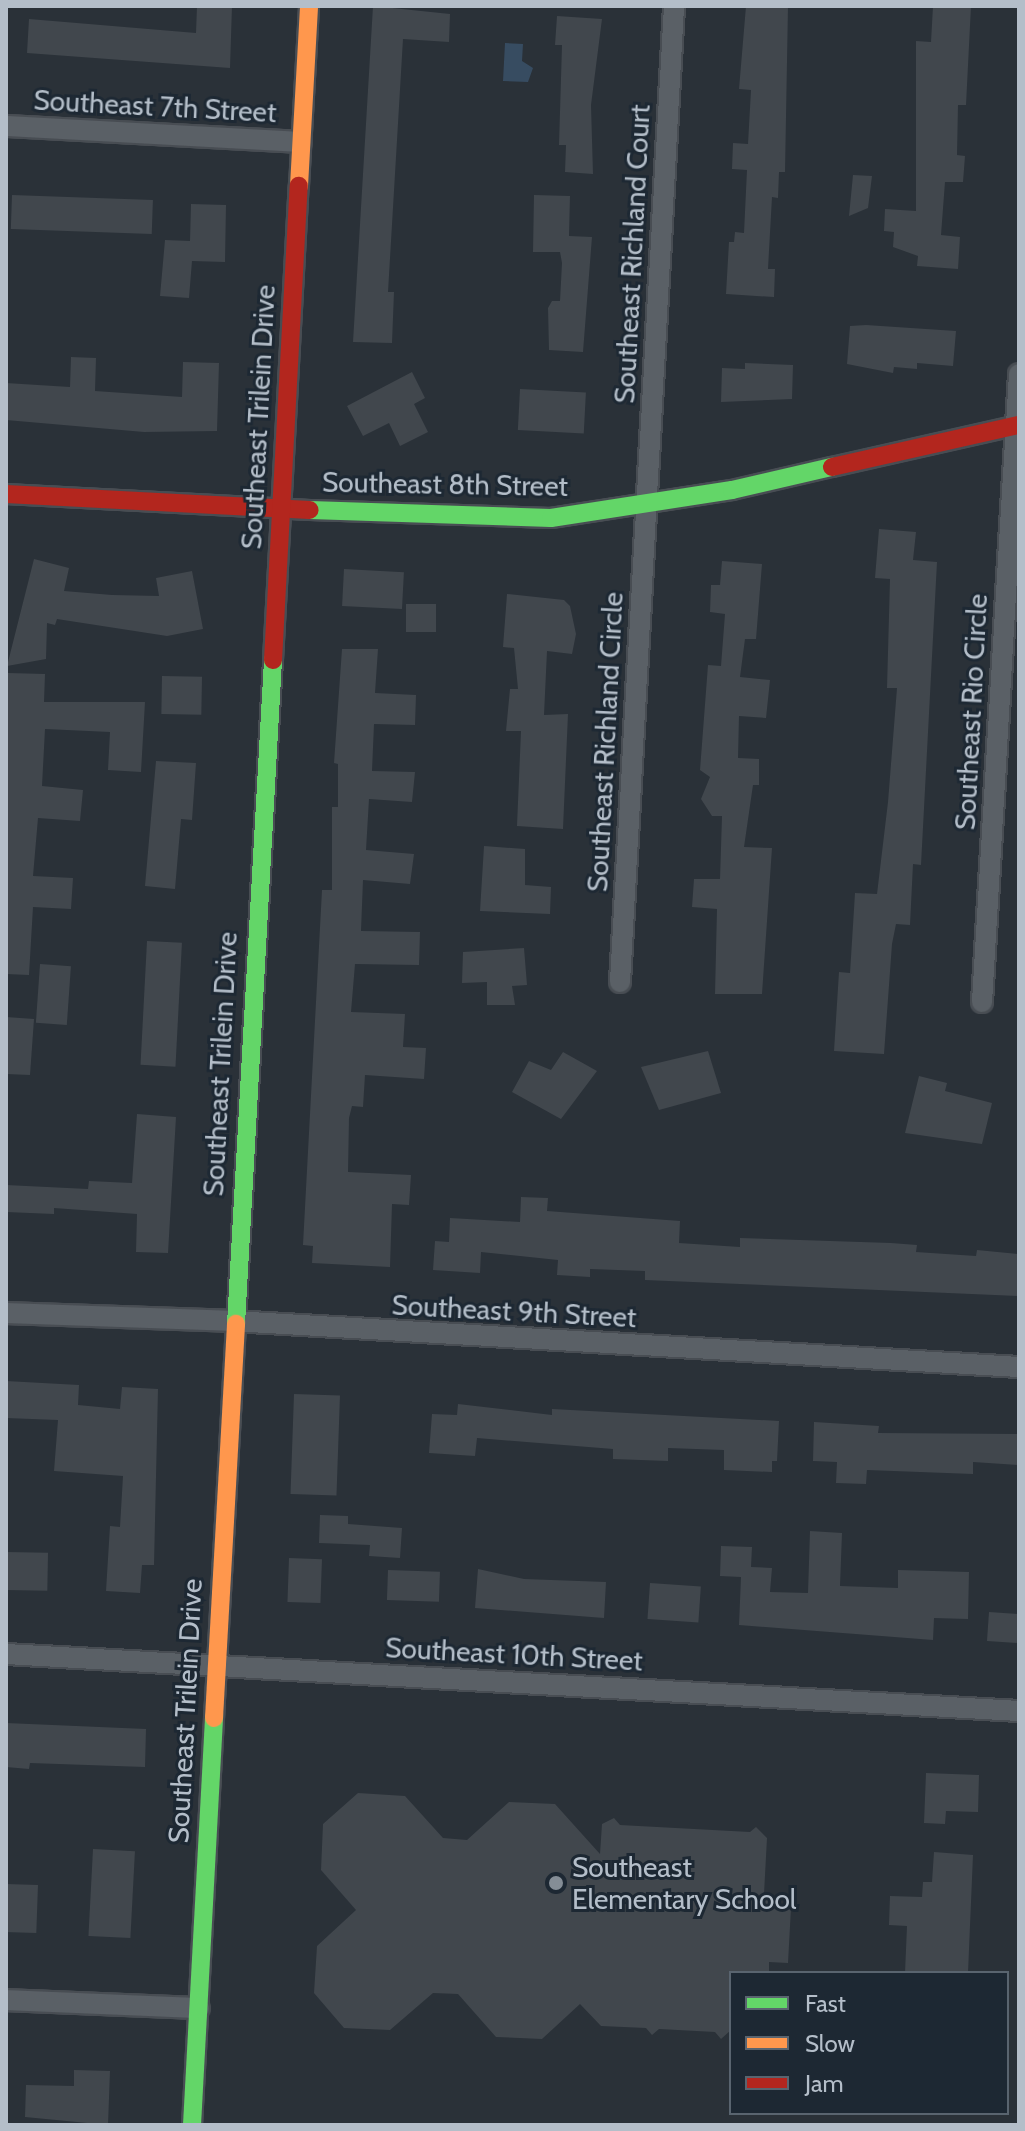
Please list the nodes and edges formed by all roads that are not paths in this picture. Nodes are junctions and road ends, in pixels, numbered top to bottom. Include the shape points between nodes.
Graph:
1 (309, 6) edge
2 (674, 6) edge
3 (6, 126) edge
4 (301, 142) junction
5 (1019, 374) edge
6 (1018, 426) edge
7 (6, 494) edge
8 (646, 505) junction
9 (281, 508) junction
10 (620, 982) dead end
11 (982, 1002) dead end
12 (6, 1313) edge
13 (233, 1321) junction
14 (1019, 1367) edge
15 (6, 1654) edge
16 (216, 1665) junction
17 (1019, 1711) edge
18 (6, 2000) edge
19 (199, 2008) junction
20 (192, 2125) edge

1 - 4 street, Southeast Trilein Drive
2 - 8 street, Southeast Richland Court
3 - 4 street, Southeast 7th Street
4 - 9 street, Southeast Trilein Drive
5 - 6 street
6 - 8 street, Southeast 8th Street
6 - 11 street, Southeast Rio Circle
7 - 9 street, Southeast 8th Street
8 - 9 street, Southeast 8th Street via 503,519
8 - 10 street, Southeast Richland Circle
9 - 13 street, Southeast Trilein Drive
12 - 13 street, Southeast 9th Street
13 - 14 street, Southeast 9th Street
13 - 16 street, Southeast Trilein Drive
15 - 16 street, Southeast 10th Street
16 - 17 street, Southeast 10th Street
16 - 19 street, Southeast Trilein Drive
18 - 19 street
19 - 20 street, Southeast Trilein Drive

